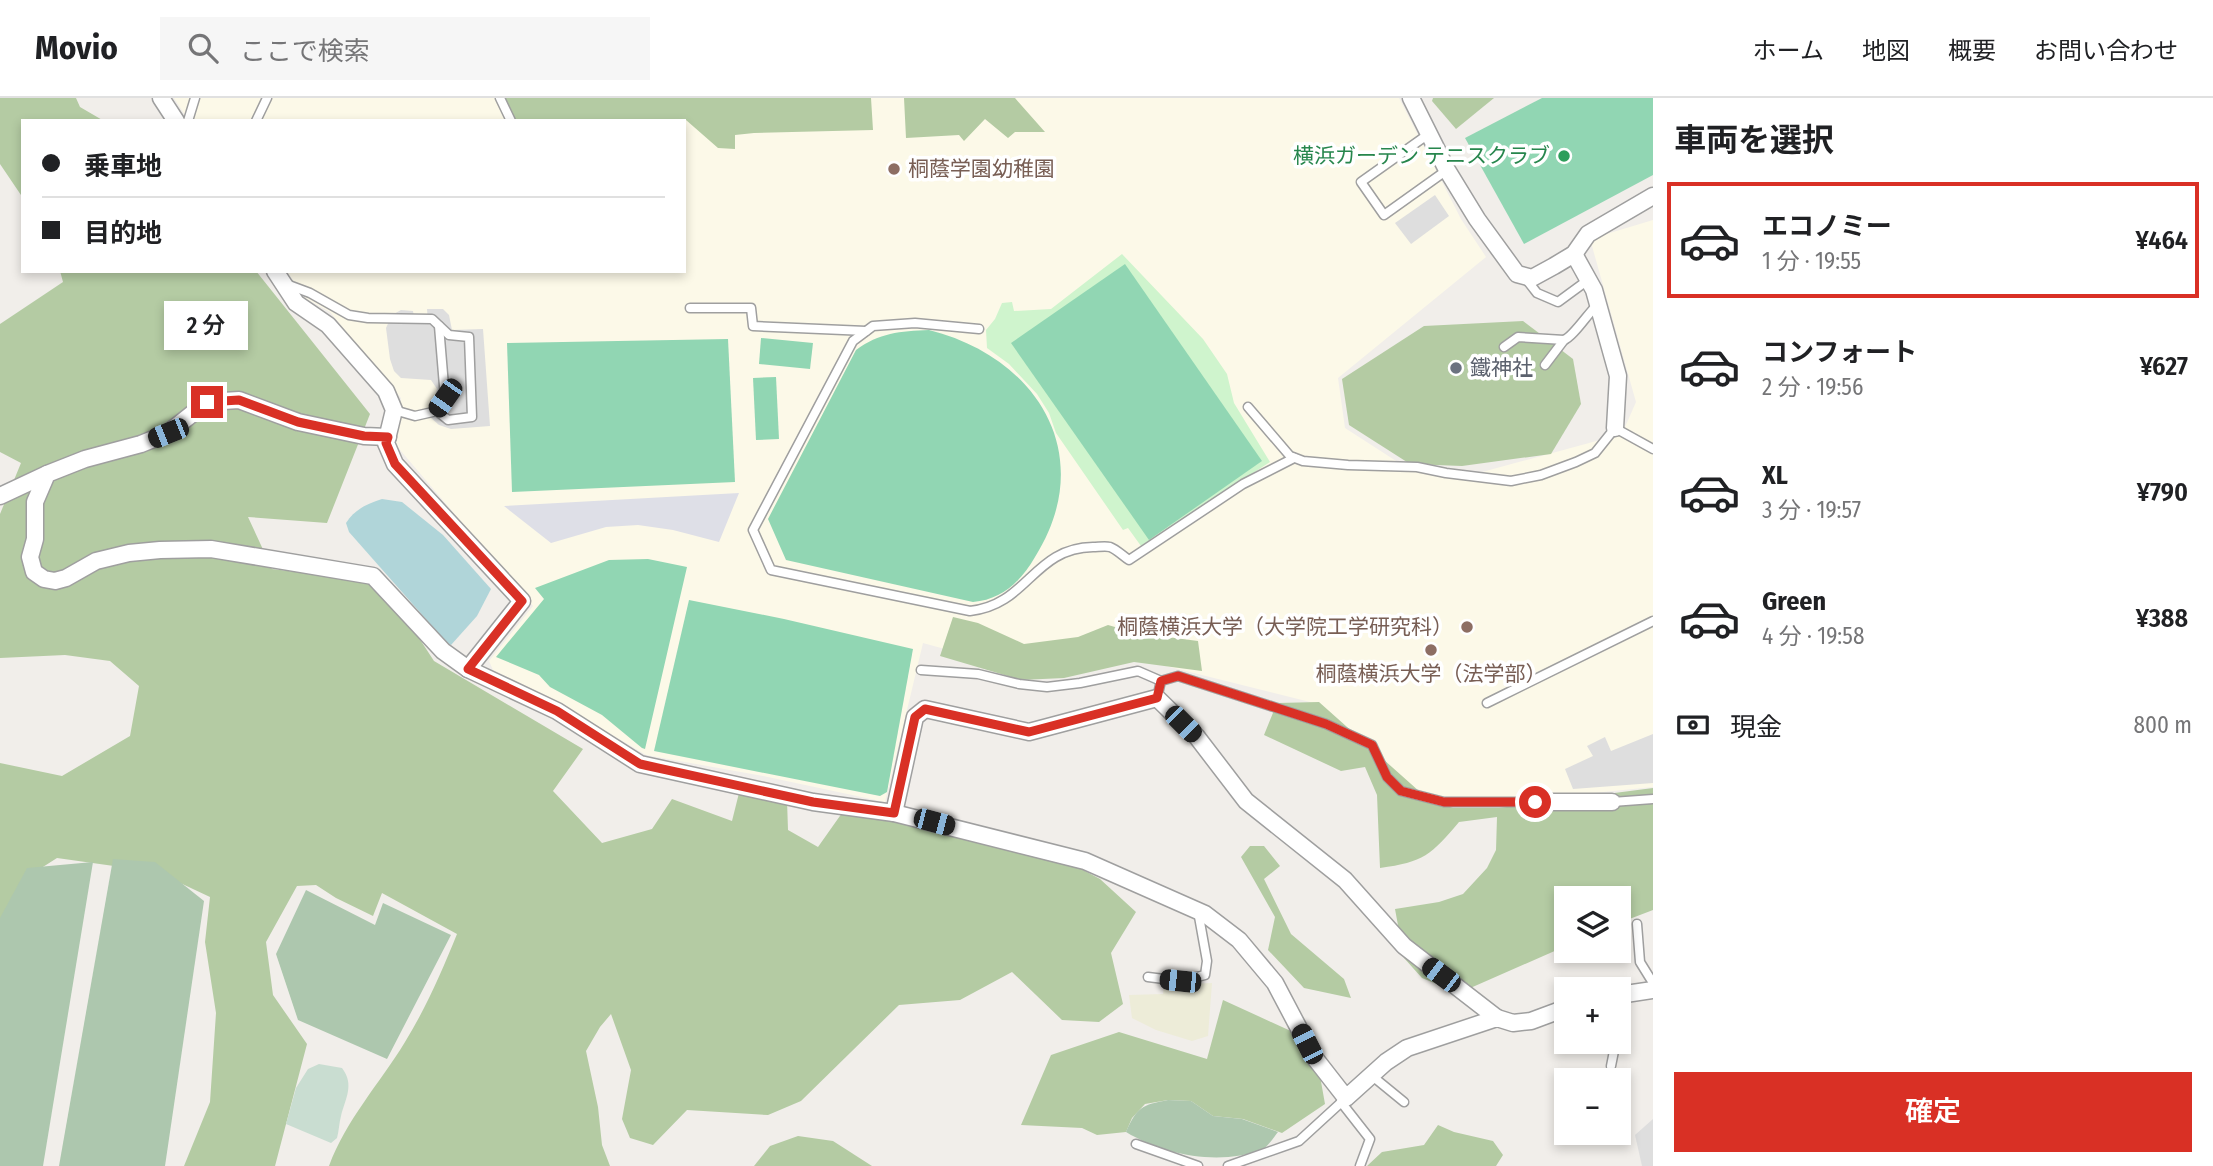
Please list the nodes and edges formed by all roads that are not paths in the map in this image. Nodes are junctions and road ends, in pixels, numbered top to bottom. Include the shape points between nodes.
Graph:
1 (161, 98) edge
2 (195, 98) edge
3 (267, 98) edge
4 (500, 98) edge
5 (1410, 98) edge
6 (175, 119) edge
7 (189, 119) edge
8 (257, 119) edge
9 (510, 119) edge
10 (1430, 133) junction
11 (1447, 170) junction
12 (1653, 196) edge
13 (1574, 254) junction
14 (278, 277) edge
15 (1526, 278) junction
16 (1588, 280) junction
17 (1598, 303) junction
18 (690, 309) dead end
19 (439, 326) junction
20 (979, 329) dead end
21 (866, 331) junction
22 (1564, 340) junction
23 (1504, 347) dead end
24 (1545, 365) dead end
25 (1248, 407) dead end
26 (394, 410) junction
27 (437, 411) junction
28 (1615, 428) junction
29 (388, 437) junction
30 (1653, 449) edge
31 (1294, 458) junction
32 (47, 474) junction
33 (0, 496) edge
34 (1653, 621) edge
35 (468, 669) junction
36 (921, 670) dead end
37 (1161, 681) junction
38 (1157, 698) junction
39 (1487, 703) dead end
40 (1653, 799) edge
41 (1535, 802) joint
42 (1612, 802) joint
43 (894, 813) junction
44 (1198, 911) junction
45 (1637, 924) dead end
46 (1147, 977) dead end
47 (1650, 990) edge
48 (1631, 993) edge
49 (1554, 1012) edge
50 (1497, 1018) junction
51 (1613, 1054) edge
52 (1611, 1066) dead end
53 (1371, 1075) junction
54 (1343, 1100) junction
55 (1404, 1102) dead end
56 (1136, 1144) dead end
57 (1194, 1166) edge
58 (1228, 1166) edge
59 (1360, 1166) edge

1 - 6 street
2 - 7 lane
3 - 8 lane
4 - 9 lane
5 - 10 street
10 - 11 street
10 - 11 lane via 1361,182 1384,215
11 - 15 street via 1517,274
12 - 13 street via 1588,234
13 - 15 street
13 - 16 street
14 - 19 lane via 349,315 432,319
14 - 26 street via 296,303 328,325 386,391
15 - 16 lane via 1537,293 1558,302
16 - 17 street
17 - 22 lane via 1571,338
17 - 28 street via 1618,376
18 - 21 lane via 751,308 753,326
19 - 27 lane via 445,398
19 - 27 lane via 449,335 469,337 472,417 448,420
20 - 21 lane via 915,323 873,326
21 - 31 lane via 853,341 753,530 771,570 970,611 985,610 1004,601 1053,557 1074,548 1110,547 1129,559 1243,485
22 - 23 lane via 1518,337
22 - 24 lane
25 - 31 lane
26 - 27 lane via 415,415
26 - 29 street
28 - 30 lane
28 - 31 lane via 1595,453 1541,475 1511,481 1417,467
29 - 32 street via 298,422 239,400 207,402 168,433
29 - 35 street via 395,464 522,601
32 - 33 street
32 - 35 street via 35,502 30,556 34,572 44,579 66,578 96,561 129,553 212,549 373,576 443,651
34 - 39 lane
35 - 43 street via 557,711 640,764 813,802
36 - 37 lane via 978,674 1047,687 1138,671
37 - 38 lane
37 - 41 lane via 1178,676 1326,724 1372,745 1387,777 1401,791 1444,802
38 - 43 street via 1029,732 925,709 915,717
38 - 50 street via 1197,737 1246,801 1345,880 1404,946
40 - 42 lane
41 - 42 street
43 - 44 street via 1085,861
44 - 46 lane via 1207,961 1205,975 1180,981
44 - 54 street via 1239,940 1275,983
45 - 47 lane via 1640,962
47 - 48 street
49 - 50 street via 1513,1023
50 - 53 street via 1407,1048
51 - 52 lane
53 - 54 street
53 - 55 lane
54 - 58 lane via 1299,1141
54 - 59 lane via 1370,1139
56 - 57 lane

